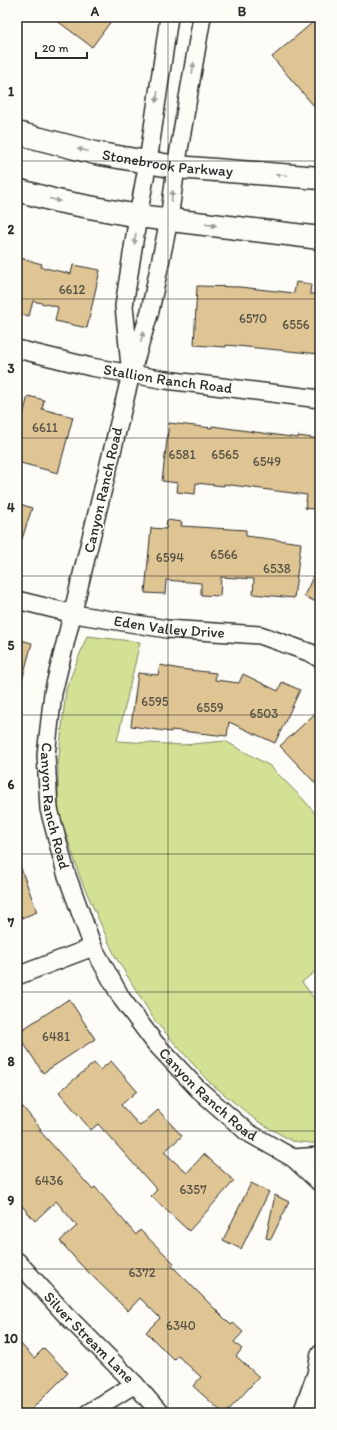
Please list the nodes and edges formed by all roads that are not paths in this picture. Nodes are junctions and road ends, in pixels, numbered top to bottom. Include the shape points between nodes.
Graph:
1 (169, 17) edge
2 (202, 17) edge
3 (17, 133) edge
4 (148, 162) junction
5 (176, 167) junction
6 (320, 178) edge
7 (17, 190) edge
8 (138, 216) junction
9 (169, 220) junction
10 (320, 238) edge
11 (17, 349) edge
12 (131, 374) junction
13 (320, 399) edge
14 (17, 600) edge
15 (74, 614) junction
16 (320, 659) edge
17 (93, 947) junction
18 (17, 976) edge
19 (320, 1156) edge
20 (293, 1158) junction
21 (320, 1183) edge
22 (17, 1261) edge
23 (320, 1354) edge
24 (135, 1384) junction
25 (309, 1408) edge
26 (88, 1413) edge
27 (160, 1413) edge

1 -> 4 street, Canyon Ranch Road
5 -> 2 street, Canyon Ranch Road
4 -> 3 main road, Stonebrook Parkway via 94,153
4 - 5 main road, Stonebrook Parkway
4 - 8 street, Canyon Ranch Road
6 -> 5 main road, Stonebrook Parkway
9 -> 5 street, Canyon Ranch Road
7 -> 8 main road via 57,201
8 - 9 main road
8 -> 12 street, Canyon Ranch Road via 124,306
9 -> 10 main road
12 -> 9 street, Canyon Ranch Road via 150,311
11 - 12 street, Stallion Ranch Road
12 - 13 street, Stallion Ranch Road
12 - 15 street, Canyon Ranch Road
14 - 15 street, Eden Valley Drive
15 - 16 street, Eden Valley Drive via 167,629 260,636 311,653
15 - 17 street, Canyon Ranch Road via 53,693 46,755 47,778 49,809 66,873
17 - 18 street
17 - 20 street, Canyon Ranch Road via 122,999 155,1043 198,1088 247,1132
19 - 20 street
20 - 21 street, Canyon Ranch Road
22 - 24 street, Silver Stream Lane via 65,1314
23 - 25 street
24 - 26 street
24 - 27 street, Silver Stream Lane

